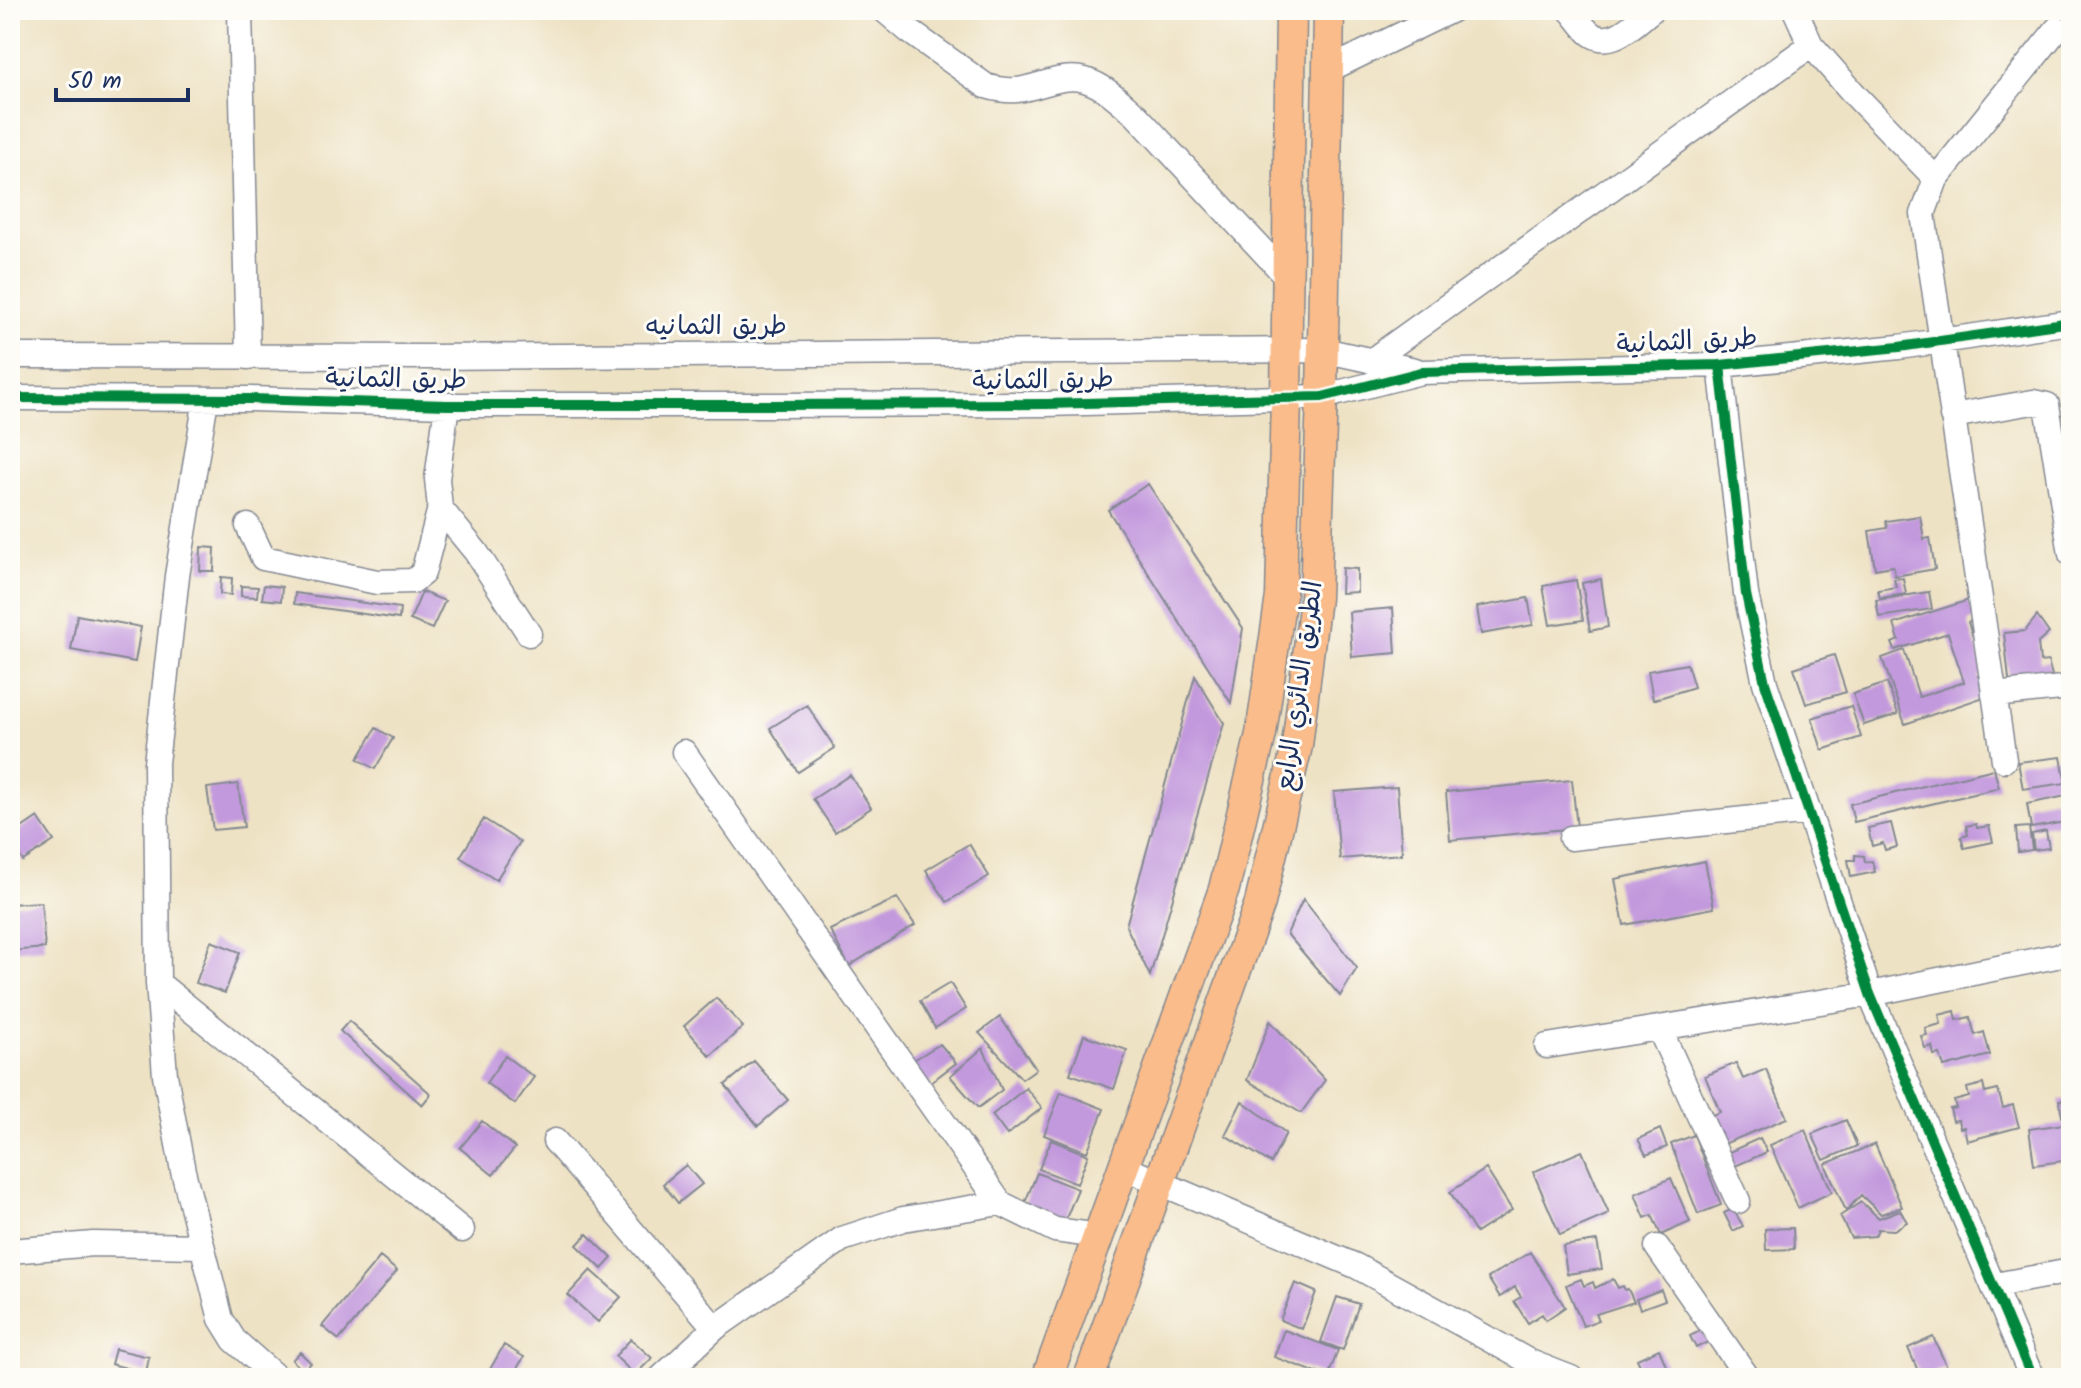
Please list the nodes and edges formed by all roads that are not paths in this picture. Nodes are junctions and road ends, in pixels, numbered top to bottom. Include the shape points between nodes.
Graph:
1 (240, 10) edge
2 (884, 10) edge
3 (1291, 10) edge
4 (1329, 10) edge
5 (1452, 10) edge
6 (1570, 10) edge
7 (1652, 10) edge
8 (1795, 10) edge
9 (2057, 25) edge
10 (1811, 45) junction
11 (1328, 70) junction
12 (1936, 179) junction
13 (1288, 278) junction
14 (2071, 322) edge
15 (1941, 341) junction
16 (1287, 350) junction
17 (1323, 350) junction
18 (10, 356) edge
19 (248, 357) junction
20 (1371, 361) junction
21 (1720, 365) junction
22 (1421, 372) junction
23 (1322, 397) junction
24 (10, 398) edge
25 (1286, 398) junction
26 (206, 399) junction
27 (447, 405) junction
28 (1952, 416) junction
29 (440, 508) junction
30 (248, 526) dead end
31 (2071, 554) edge
32 (529, 634) dead end
33 (2071, 687) edge
34 (1994, 695) junction
35 (684, 752) dead end
36 (2004, 760) dead end
37 (1809, 812) junction
38 (1571, 838) dead end
39 (2071, 953) edge
40 (158, 983) junction
41 (1870, 994) junction
42 (1659, 1028) junction
43 (1547, 1046) dead end
44 (555, 1141) dead end
45 (1125, 1168) junction
46 (1161, 1182) junction
47 (1738, 1201) dead end
48 (1000, 1203) junction
49 (462, 1230) dead end
50 (1099, 1236) junction
51 (201, 1246) junction
52 (1657, 1247) dead end
53 (10, 1251) edge
54 (2071, 1271) edge
55 (1995, 1285) junction
56 (715, 1328) junction
57 (1534, 1370) edge
58 (265, 1373) edge
59 (661, 1378) edge
60 (1047, 1378) edge
61 (1089, 1378) edge
62 (1571, 1378) edge
63 (1748, 1378) edge
64 (2032, 1378) edge

1 - 19 street
2 - 13 street via 986,86 1019,90 1063,78 1084,80 1111,93
3 - 13 main road, الطريق الدائري الرابع
4 - 11 main road, الطريق الدائري الرابع
5 - 11 street
6 - 7 street via 1592,35 1604,39 1616,37
8 - 10 street
9 - 12 street
10 - 12 street
10 - 20 street
11 - 17 main road, الطريق الدائري الرابع
12 - 15 street via 1923,214
13 - 16 main road, الطريق الدائري الرابع
14 - 15 street, طريق الثمانية
15 - 21 street, طريق الثمانية
15 - 28 street
16 - 17 street, طريق الثمانيه
16 - 19 street, طريق الثمانيه
16 - 25 main road, الطريق الدائري الرابع
17 - 20 street, طريق الثمانيه
17 - 23 main road, الطريق الدائري الرابع
18 - 19 street, طريق الثمانيه
20 - 22 street, طريق الثمانيه
21 - 22 street, طريق الثمانية
21 - 37 street via 1746,594 1765,683
22 - 23 street, طريق الثمانية
23 - 25 street, طريق الثمانية
23 - 46 main road, الطريق الدائري الرابع via 1315,598 1297,746 1260,903
24 - 26 street, طريق الثمانية
25 - 27 street, طريق الثمانية
25 - 45 main road, الطريق الدائري الرابع via 1281,596 1261,734 1224,889
26 - 27 street, طريق الثمانية
26 - 40 street via 177,576 156,763
27 - 29 street via 437,479
28 - 31 street via 2033,402 2047,405
28 - 34 street
29 - 30 street via 423,573 413,581 377,582 263,558
29 - 32 street via 476,552
33 - 34 street
34 - 36 street
35 - 48 street
37 - 38 street
37 - 41 street
39 - 41 street
40 - 49 street
40 - 51 street via 165,1075
41 - 42 street
41 - 55 street
42 - 43 street
42 - 47 street
44 - 56 street
45 - 46 street
45 - 50 main road, الطريق الدائري الرابع
46 - 57 street via 1356,1266
46 - 61 main road, الطريق الدائري الرابع
48 - 50 street via 1055,1230
48 - 56 street via 903,1219 842,1239
50 - 60 main road, الطريق الدائري الرابع
51 - 53 street via 93,1244
51 - 58 street via 221,1319
52 - 63 street
54 - 55 street
55 - 64 street
56 - 59 street
57 - 62 street

